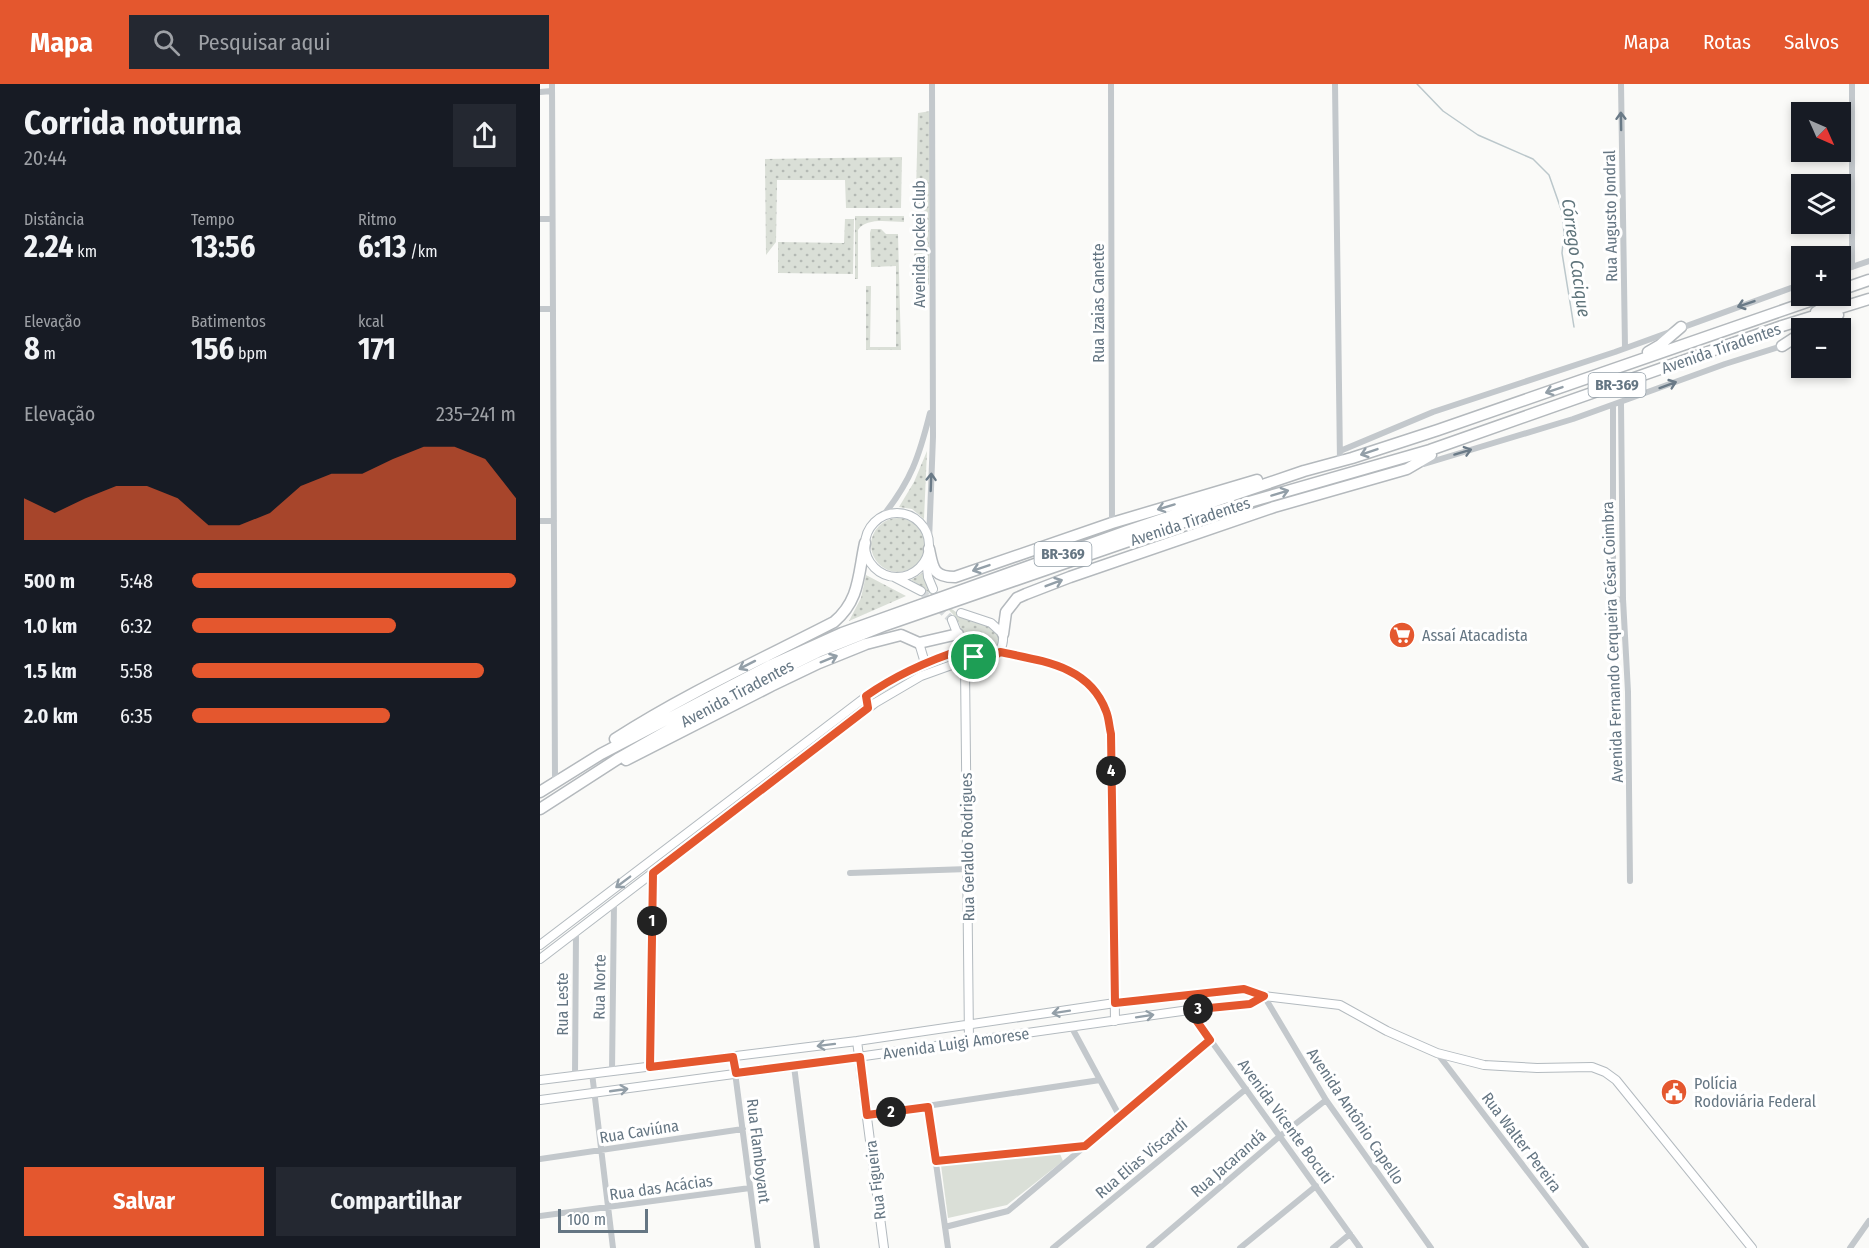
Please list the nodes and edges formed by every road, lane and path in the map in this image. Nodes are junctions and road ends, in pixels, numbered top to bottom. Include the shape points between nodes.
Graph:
1 (932, 84) edge
2 (1111, 84) edge
3 (1335, 84) edge
4 (1621, 84) edge
5 (1852, 84) edge
6 (552, 88) edge
7 (540, 92) edge
8 (540, 219) edge
9 (552, 219) junction
10 (1869, 261) edge
11 (1852, 267) joint
12 (1869, 280) edge
13 (1851, 286) edge
14 (1791, 288) edge
15 (1869, 300) edge
16 (1795, 306) edge
17 (1824, 306) edge
18 (540, 309) edge
19 (552, 309) junction
20 (1830, 318) edge
21 (1782, 326) junction
22 (1681, 327) junction
23 (1791, 340) edge
24 (1782, 346) joint
25 (1625, 348) junction
26 (1609, 371) junction
27 (932, 403) junction
28 (1621, 403) junction
29 (1613, 405) junction
30 (1452, 442) junction
31 (1340, 456) junction
32 (1407, 469) junction
33 (1304, 471) junction
34 (1274, 507) junction
35 (1204, 515) junction
36 (882, 517) junction
37 (554, 521) junction
38 (540, 522) edge
39 (1112, 523) junction
40 (865, 543) junction
41 (928, 550) junction
42 (894, 577) junction
43 (933, 589) tunnel mouth
44 (921, 591) tunnel mouth
45 (1623, 600) junction
46 (961, 613) tunnel mouth
47 (952, 620) tunnel mouth
48 (958, 634) junction
49 (1003, 634) junction
50 (919, 643) junction
51 (964, 649) junction
52 (1000, 652) junction
53 (974, 657) junction
54 (925, 663) junction
55 (866, 696) junction
56 (868, 708) junction
57 (578, 768) junction
58 (588, 777) junction
59 (555, 782) junction
60 (540, 792) edge
61 (540, 808) edge
62 (968, 869) junction
63 (653, 873) junction
64 (850, 873) dead end
65 (1630, 881) dead end
66 (614, 903) junction
67 (576, 932) junction
68 (540, 945) edge
69 (540, 959) edge
70 (1264, 996) junction
71 (1115, 1003) junction
72 (1189, 1010) junction
73 (1115, 1021) junction
74 (969, 1026) junction
75 (1071, 1026) junction
76 (1210, 1040) junction
77 (857, 1041) junction
78 (969, 1041) junction
79 (1437, 1053) junction
80 (733, 1057) junction
81 (860, 1057) junction
82 (794, 1066) junction
83 (650, 1067) junction
84 (612, 1071) junction
85 (736, 1073) junction
86 (592, 1074) junction
87 (575, 1076) junction
88 (540, 1080) edge
89 (1100, 1080) junction
90 (1246, 1089) junction
91 (595, 1093) junction
92 (540, 1100) edge
93 (1326, 1100) junction
94 (928, 1107) junction
95 (867, 1115) junction
96 (1120, 1117) junction
97 (743, 1128) junction
98 (1280, 1136) junction
99 (1085, 1146) junction
100 (1063, 1148) junction
101 (601, 1150) junction
102 (540, 1159) edge
103 (1067, 1160) junction
104 (936, 1161) junction
105 (1316, 1186) junction
106 (750, 1188) junction
107 (607, 1208) junction
108 (540, 1216) edge
109 (1869, 1221) edge
110 (945, 1227) junction
111 (1350, 1234) junction
112 (613, 1248) edge
113 (758, 1248) edge
114 (817, 1248) edge
115 (884, 1248) edge
116 (948, 1248) edge
117 (1053, 1248) edge
118 (1149, 1248) edge
119 (1240, 1248) edge
120 (1333, 1248) edge
121 (1360, 1248) edge
122 (1431, 1248) edge
123 (1586, 1248) edge
124 (1752, 1248) edge
125 (1850, 1248) edge

1 - 27 street, Avenida Jockei Club
2 - 39 street, Rua Izaias Canette
3 - 31 street
25 -> 4 street, Rua Augusto Jondral
5 - 11 street
6 - 7 street
6 - 9 street
8 - 9 street
9 - 19 street
10 - 11 street
12 - 13 highway
14 -> 22 street
15 - 20 highway
15 - 21 highway, Avenida Tiradentes / BR-369
16 - 26 highway, Avenida Tiradentes / BR-369
17 - 21 highway
18 - 19 street
19 - 37 street
21 - 30 highway, Avenida Tiradentes / BR-369
22 - 25 street
22 - 26 highway via 1653,350
23 - 24 highway
28 -> 24 street
25 - 31 street via 1433,412
26 -> 31 highway, Avenida Tiradentes / BR-369 via 1438,430
27 - 36 street, Avenida Jockei Club via 912,471
41 -> 27 street, Avenida Jockei Club
28 - 29 street
28 - 45 street, Avenida Fernando Cerqueira César Coimbra
32 -> 29 street
29 - 45 street via 1613,600
30 - 32 highway
35 -> 30 highway, Avenida Tiradentes / BR-369
31 - 33 highway, Avenida Tiradentes / BR-369
32 - 34 highway
33 -> 39 highway via 1260,479
33 - 57 highway, Avenida Tiradentes / BR-369 via 842,633 771,664
34 - 35 highway
49 -> 34 highway via 1006,612 1017,598
35 - 58 highway, Avenida Tiradentes / BR-369 via 820,651 712,705
36 - 40 street via 870,528
36 - 41 street via 894,513 912,516 925,529
37 - 38 street
37 - 59 street
39 -> 41 highway via 956,577 943,577 936,571
40 - 42 street via 873,566
40 -> 57 highway via 853,599 834,622 647,718
41 - 42 street via 913,573
41 - 43 street via 928,576
42 - 44 street
45 - 65 street, Avenida Fernando Cerqueira César Coimbra
46 - 49 street via 990,623
47 - 48 street
48 - 50 highway
48 - 51 street
49 - 52 street
50 - 54 street
58 -> 50 highway via 819,663 901,635
51 - 53 street
51 - 54 street
52 - 53 street via 986,659
52 - 71 street via 1071,670 1093,688 1107,712 1111,734
53 - 56 street via 921,676
53 - 62 street, Rua Geraldo Rodrigues via 965,667
54 - 55 street
55 - 56 street
55 -> 68 street
56 - 63 street
57 - 59 highway, Avenida Tiradentes / BR-369
58 - 61 highway, Avenida Tiradentes / BR-369
59 - 60 highway, Avenida Tiradentes / BR-369
62 - 64 street
62 - 74 street, Rua Geraldo Rodrigues
63 - 66 street
63 - 83 street
66 - 67 street
66 - 84 street, Rua Norte
67 - 69 street
67 - 87 street, Rua Leste
70 - 71 street, Avenida Luigi Amorese via 1244,989
70 - 72 street, Avenida Luigi Amorese via 1250,1004
70 - 79 street, Avenida Luigi Amorese via 1340,1005
70 - 93 street, Avenida Antônio Capello
71 - 73 street
71 -> 74 street, Avenida Luigi Amorese
73 -> 72 street, Avenida Luigi Amorese
72 - 76 street, Avenida Vicente Bocuti
73 - 75 street, Avenida Luigi Amorese
74 - 77 street, Avenida Luigi Amorese
74 - 78 street, Rua Geraldo Rodrigues
75 - 78 street, Avenida Luigi Amorese
75 - 89 street
76 - 90 street, Avenida Vicente Bocuti
76 - 96 street
77 -> 80 street, Avenida Luigi Amorese
77 - 81 street, Rua Figueira
78 - 81 street, Avenida Luigi Amorese
79 - 123 street, Rua Walter Pereira
79 - 124 street, Avenida Luigi Amorese via 1484,1065 1592,1066 1605,1072 1616,1080
80 - 83 street, Avenida Luigi Amorese
80 - 85 street, Rua Flamboyant
81 - 82 street, Avenida Luigi Amorese
81 - 95 street, Rua Figueira
82 - 85 street, Avenida Luigi Amorese
82 - 114 street
83 - 84 street, Avenida Luigi Amorese
84 - 86 street, Avenida Luigi Amorese
91 -> 85 street, Avenida Luigi Amorese
85 - 97 street, Rua Flamboyant
86 - 87 street, Avenida Luigi Amorese
86 - 91 street
87 - 88 street, Avenida Luigi Amorese
89 - 94 street
89 - 96 street
90 - 98 street, Avenida Vicente Bocuti
90 - 117 street, Rua Elias Viscardi
91 - 92 street, Avenida Luigi Amorese
91 - 101 street
93 - 98 street, Rua Jacarandá
93 - 122 street, Avenida Antônio Capello
94 - 95 street
94 - 104 street
95 - 115 street, Rua Figueira
96 - 99 street
97 - 101 street, Rua Caviúna
97 - 106 street, Rua Flamboyant
98 - 105 street, Avenida Vicente Bocuti
98 - 118 street, Rua Jacarandá
99 - 100 street
99 - 103 street
100 - 103 street
100 - 104 street
101 - 102 street, Rua Caviúna
101 - 107 street
103 - 110 street via 1008,1212
104 - 110 street
105 - 111 street, Avenida Vicente Bocuti
105 - 119 street
106 - 107 street, Rua das Acácias
106 - 113 street, Rua Flamboyant
107 - 108 street, Rua das Acácias
107 - 112 street
109 - 125 street
110 - 116 street
111 - 120 street
111 - 121 street, Avenida Vicente Bocuti

